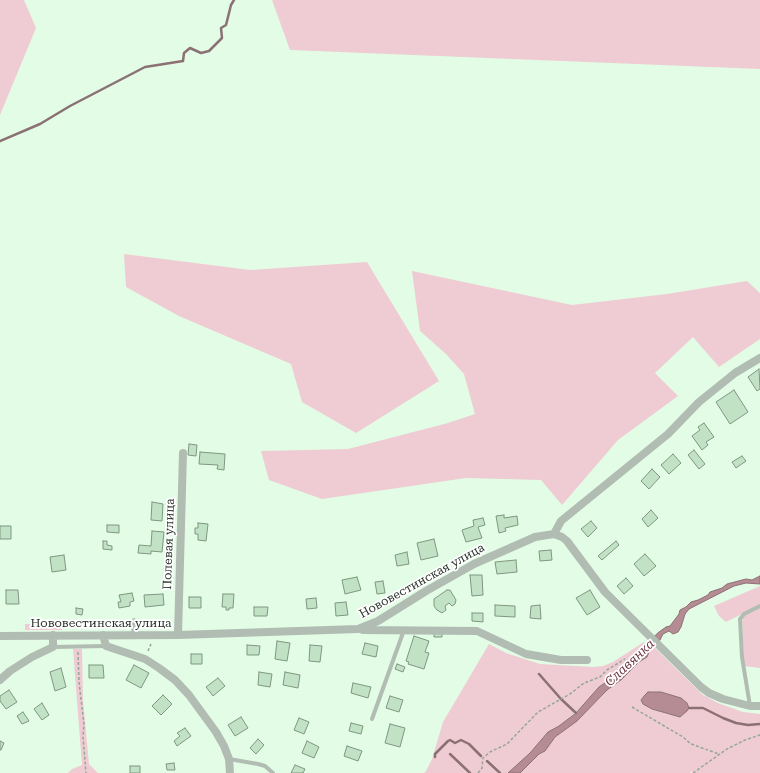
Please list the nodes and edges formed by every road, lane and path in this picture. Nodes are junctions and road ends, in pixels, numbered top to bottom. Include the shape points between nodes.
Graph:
1 (760, 358) edge
2 (183, 453) dead end
3 (554, 534) junction
4 (760, 606) edge
5 (134, 620) dead end
6 (358, 630) junction
7 (404, 630) junction
8 (104, 635) junction
9 (133, 635) junction
10 (155, 635) junction
11 (178, 635) junction
12 (0, 636) edge
13 (53, 636) junction
14 (78, 646) junction
15 (106, 646) junction
16 (53, 647) junction
17 (145, 659) junction
18 (625, 659) dead end
19 (587, 660) dead end
20 (0, 680) edge
21 (750, 706) junction
22 (760, 706) edge
23 (632, 707) dead end
24 (372, 719) dead end
25 (760, 735) edge
26 (720, 754) junction
27 (229, 759) junction
28 (86, 773) edge
29 (230, 773) edge
30 (273, 773) edge
31 (478, 773) edge
32 (693, 773) edge

1 - 3 street via 735,373 699,402 668,434 561,521
2 - 11 street, Полевая улица
3 - 6 street, Нововестинская улица via 535,537 474,564 378,621
3 - 21 street via 567,541 605,592 701,687 728,700
4 - 21 lane via 744,614 740,620 743,671
5 - 9 lane
6 - 7 street
6 - 11 street, Нововестинская улица
7 - 19 street via 477,631 526,654 554,659
7 - 24 lane
8 - 9 street, Нововестинская улица
8 - 13 street, Нововестинская улица
8 - 15 street
9 - 10 street, Нововестинская улица
10 - 11 street, Нововестинская улица
10 - 17 path
12 - 13 street, Нововестинская улица
13 - 16 street
14 - 15 lane
14 - 16 lane
14 - 28 path
15 - 17 street
16 - 20 street via 32,657
17 - 27 street via 175,680 189,695 216,732
18 - 31 path via 600,677 584,683 538,712 507,744 483,758 482,768
21 - 22 street
23 - 26 path via 691,744
25 - 26 path via 735,744
26 - 32 path
27 - 29 street
27 - 30 lane via 265,766

